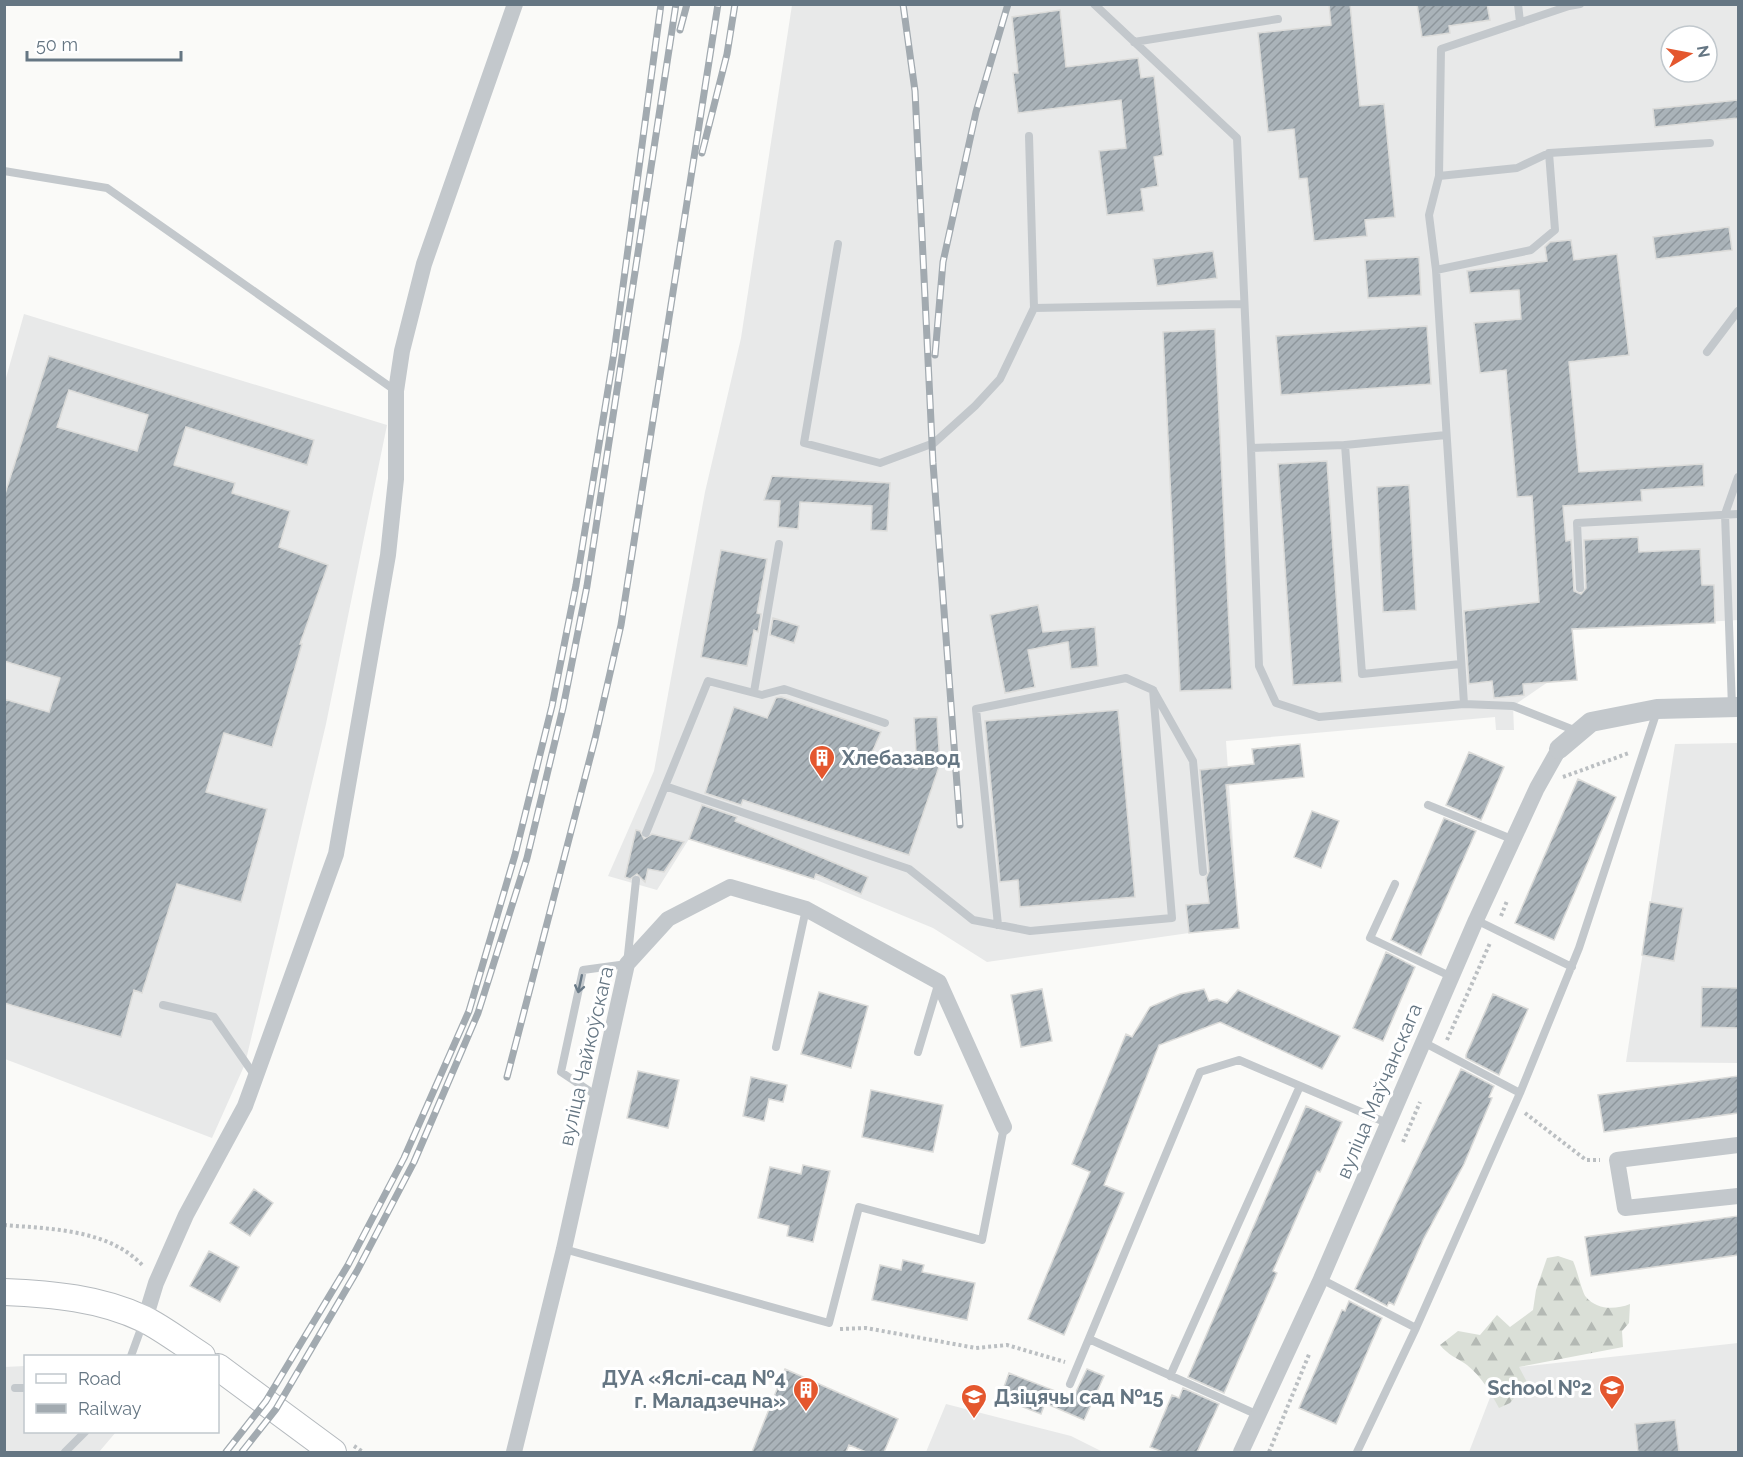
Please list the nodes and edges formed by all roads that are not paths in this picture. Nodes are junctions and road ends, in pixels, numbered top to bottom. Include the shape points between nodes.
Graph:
1 (515, 4) edge
2 (1094, 4) edge
3 (1518, 4) edge
4 (1580, 4) edge
5 (1278, 19) dead end
6 (1520, 22) junction
7 (1134, 42) junction
8 (1029, 136) dead end
9 (1710, 142) dead end
10 (1549, 153) junction
11 (4, 171) edge
12 (1439, 176) junction
13 (838, 244) dead end
14 (1436, 270) junction
15 (1244, 304) junction
16 (1034, 309) junction
17 (1738, 311) edge
18 (1707, 352) dead end
19 (396, 391) junction
20 (1446, 435) junction
21 (1345, 445) junction
22 (1251, 448) junction
23 (1738, 477) edge
24 (1725, 514) junction
25 (1738, 514) edge
26 (779, 544) dead end
27 (1580, 588) dead end
28 (1461, 664) junction
29 (1153, 690) junction
30 (754, 692) junction
31 (1464, 704) junction
32 (1736, 707) edge
33 (1654, 718) junction
34 (885, 723) dead end
35 (1579, 732) junction
36 (1559, 749) joint
37 (665, 786) junction
38 (1428, 805) dead end
39 (646, 833) dead end
40 (1514, 840) junction
41 (1203, 872) dead end
42 (636, 880) dead end
43 (1395, 884) dead end
44 (806, 909) junction
45 (1476, 920) junction
46 (998, 925) junction
47 (627, 964) junction
48 (1572, 967) junction
49 (1452, 977) junction
50 (939, 982) junction
51 (163, 1005) dead end
52 (1423, 1042) junction
53 (776, 1047) dead end
54 (918, 1052) dead end
55 (256, 1077) junction
56 (1300, 1086) junction
57 (1520, 1093) junction
58 (597, 1096) junction
59 (1386, 1123) junction
60 (1004, 1127) joint
61 (1738, 1145) edge
62 (1738, 1196) edge
63 (564, 1249) junction
64 (1321, 1279) junction
65 (4, 1292) edge
66 (145, 1320) junction
67 (1416, 1328) junction
68 (1089, 1339) junction
69 (131, 1355) edge
70 (200, 1355) edge
71 (219, 1368) edge
72 (1170, 1376) junction
73 (1070, 1384) dead end
74 (15, 1388) dead end
75 (24, 1388) edge
76 (1258, 1415) junction
77 (83, 1433) edge
78 (65, 1452) edge
79 (333, 1452) edge
80 (514, 1452) edge
81 (1241, 1452) edge
82 (1357, 1452) edge

1 - 19 street via 424,264
2 - 7 lane
3 - 6 lane
4 - 6 lane
5 - 7 lane
6 - 12 lane via 1441,49
7 - 15 lane via 1237,138
8 - 16 lane
9 - 10 lane
10 - 12 lane via 1517,168
10 - 14 lane via 1555,230 1531,250
11 - 19 lane via 107,188
12 - 14 lane via 1429,215
13 - 16 lane via 804,443 880,463 934,443 1000,379
14 - 20 lane
15 - 16 lane
15 - 22 lane
17 - 18 lane
19 - 55 street via 396,479 388,555 336,854
20 - 21 lane
20 - 28 lane
21 - 22 lane
21 - 28 lane via 1362,674
22 - 31 lane via 1259,666 1276,704 1319,717
23 - 24 lane
24 - 25 lane
24 - 27 lane via 1577,523
24 - 32 lane
26 - 30 lane
28 - 31 lane
29 - 41 lane via 1193,761
29 - 46 lane via 1126,678 976,709
29 - 46 lane via 1172,918 1030,930
30 - 34 lane via 784,689
30 - 37 lane via 708,681
31 - 35 lane via 1513,706
32 - 33 street
33 - 35 street via 1591,722
33 - 48 lane
35 - 36 street
36 - 40 street, вуліца Маўчанскага
37 - 39 lane
37 - 46 lane via 909,869 973,920
38 - 40 lane
40 - 45 street, вуліца Маўчанскага
42 - 47 lane
43 - 49 lane via 1370,938
44 - 47 street, вуліца Чайкоўскага via 730,887 668,919
44 - 50 street, вуліца Чайкоўскага
44 - 53 lane
45 - 48 lane
45 - 49 street, вуліца Маўчанскага
47 - 58 street, вуліца Чайкоўскага
47 -> 58 lane via 583,970 561,1072
48 - 57 lane
49 - 52 street, вуліца Маўчанскага
50 - 54 lane
50 - 60 street
51 - 55 lane via 214,1017
52 - 57 lane
52 - 59 street, вуліца Маўчанскага
55 - 66 street via 245,1106 186,1215 156,1283
56 - 59 lane
56 - 68 lane via 1239,1060 1200,1072
56 - 72 lane
57 - 67 lane
58 - 63 street, вуліца Чайкоўскага
59 - 64 street, вуліца Маўчанскага
60 - 63 lane via 982,1240 859,1207 829,1323
61 - 62 street via 1617,1160 1625,1208
63 - 80 street, вуліца Чайкоўскага
64 - 67 lane
64 - 76 street, вуліца Маўчанскага
65 - 66 main road via 103,1303
66 - 69 lane
66 - 70 main road
67 - 82 lane
68 - 72 lane
68 - 73 lane
71 - 79 main road
72 - 76 lane
74 - 75 lane
76 - 81 street, вуліца Маўчанскага
77 - 78 lane

